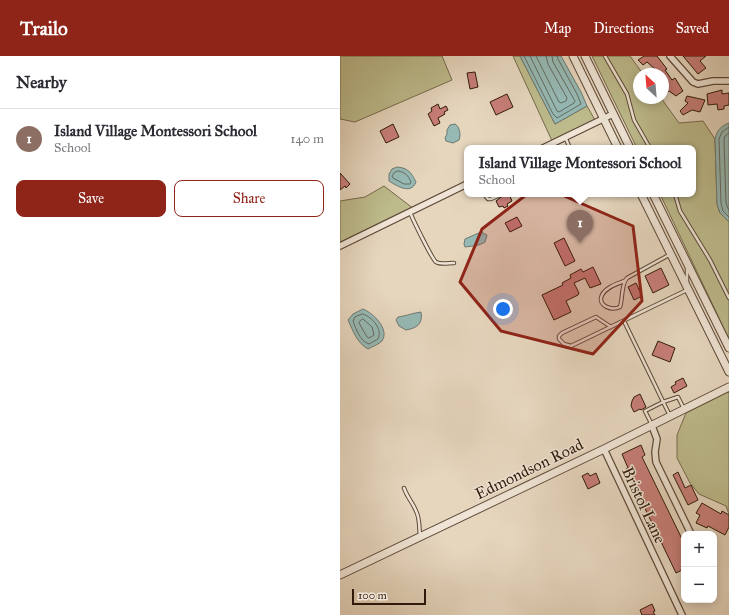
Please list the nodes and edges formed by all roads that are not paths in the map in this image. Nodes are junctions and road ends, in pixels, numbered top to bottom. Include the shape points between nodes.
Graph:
1 (574, 56) edge
2 (585, 56) edge
3 (605, 56) edge
4 (670, 56) edge
5 (729, 81) edge
6 (613, 114) junction
7 (604, 118) junction
8 (565, 137) junction
9 (548, 145) edge
10 (569, 145) edge
11 (617, 145) edge
12 (628, 145) edge
13 (648, 145) edge
14 (464, 185) edge
15 (486, 197) edge
16 (495, 197) edge
17 (642, 197) edge
18 (654, 197) edge
19 (676, 197) edge
20 (410, 212) junction
21 (340, 246) edge
22 (670, 255) junction
23 (454, 263) dead end
24 (687, 263) junction
25 (624, 281) junction
26 (688, 290) junction
27 (729, 298) edge
28 (624, 320) junction
29 (611, 327) junction
30 (729, 348) edge
31 (729, 372) edge
32 (729, 387) edge
33 (663, 402) junction
34 (685, 409) junction
35 (671, 416) junction
36 (652, 426) junction
37 (604, 449) junction
38 (404, 488) dead end
39 (690, 531) edge
40 (420, 537) junction
41 (340, 575) edge
42 (682, 615) edge

1 - 7 street
2 - 6 street
3 - 13 lane via 626,94 634,120
4 - 5 street via 693,82 698,84
6 - 7 street
6 - 12 street
7 - 8 street
7 - 11 street
8 - 9 street
8 - 10 lane
14 - 20 street
15 - 16 lane
17 - 22 street
18 - 24 street
19 - 27 lane via 680,211 710,260
20 - 21 street
20 - 23 lane via 433,260 437,263
22 - 25 lane via 648,265
22 - 26 street
24 - 26 lane
24 - 30 street
25 - 25 lane via 620,307 608,308 601,300 602,295
26 - 28 lane
26 - 31 street
28 - 29 lane
28 - 33 lane
29 - 29 lane via 571,346 559,339 562,333 596,317
32 - 34 street, Edmondson Road
33 - 34 lane via 678,397
33 - 35 lane
33 - 36 lane via 645,411
34 - 35 street, Edmondson Road
35 - 36 street, Edmondson Road
36 - 37 street, Edmondson Road
36 - 39 street via 657,438 656,462
37 - 40 street, Edmondson Road
37 - 42 street, Bristol Lane
38 - 40 lane via 417,512
40 - 41 street, Edmondson Road

